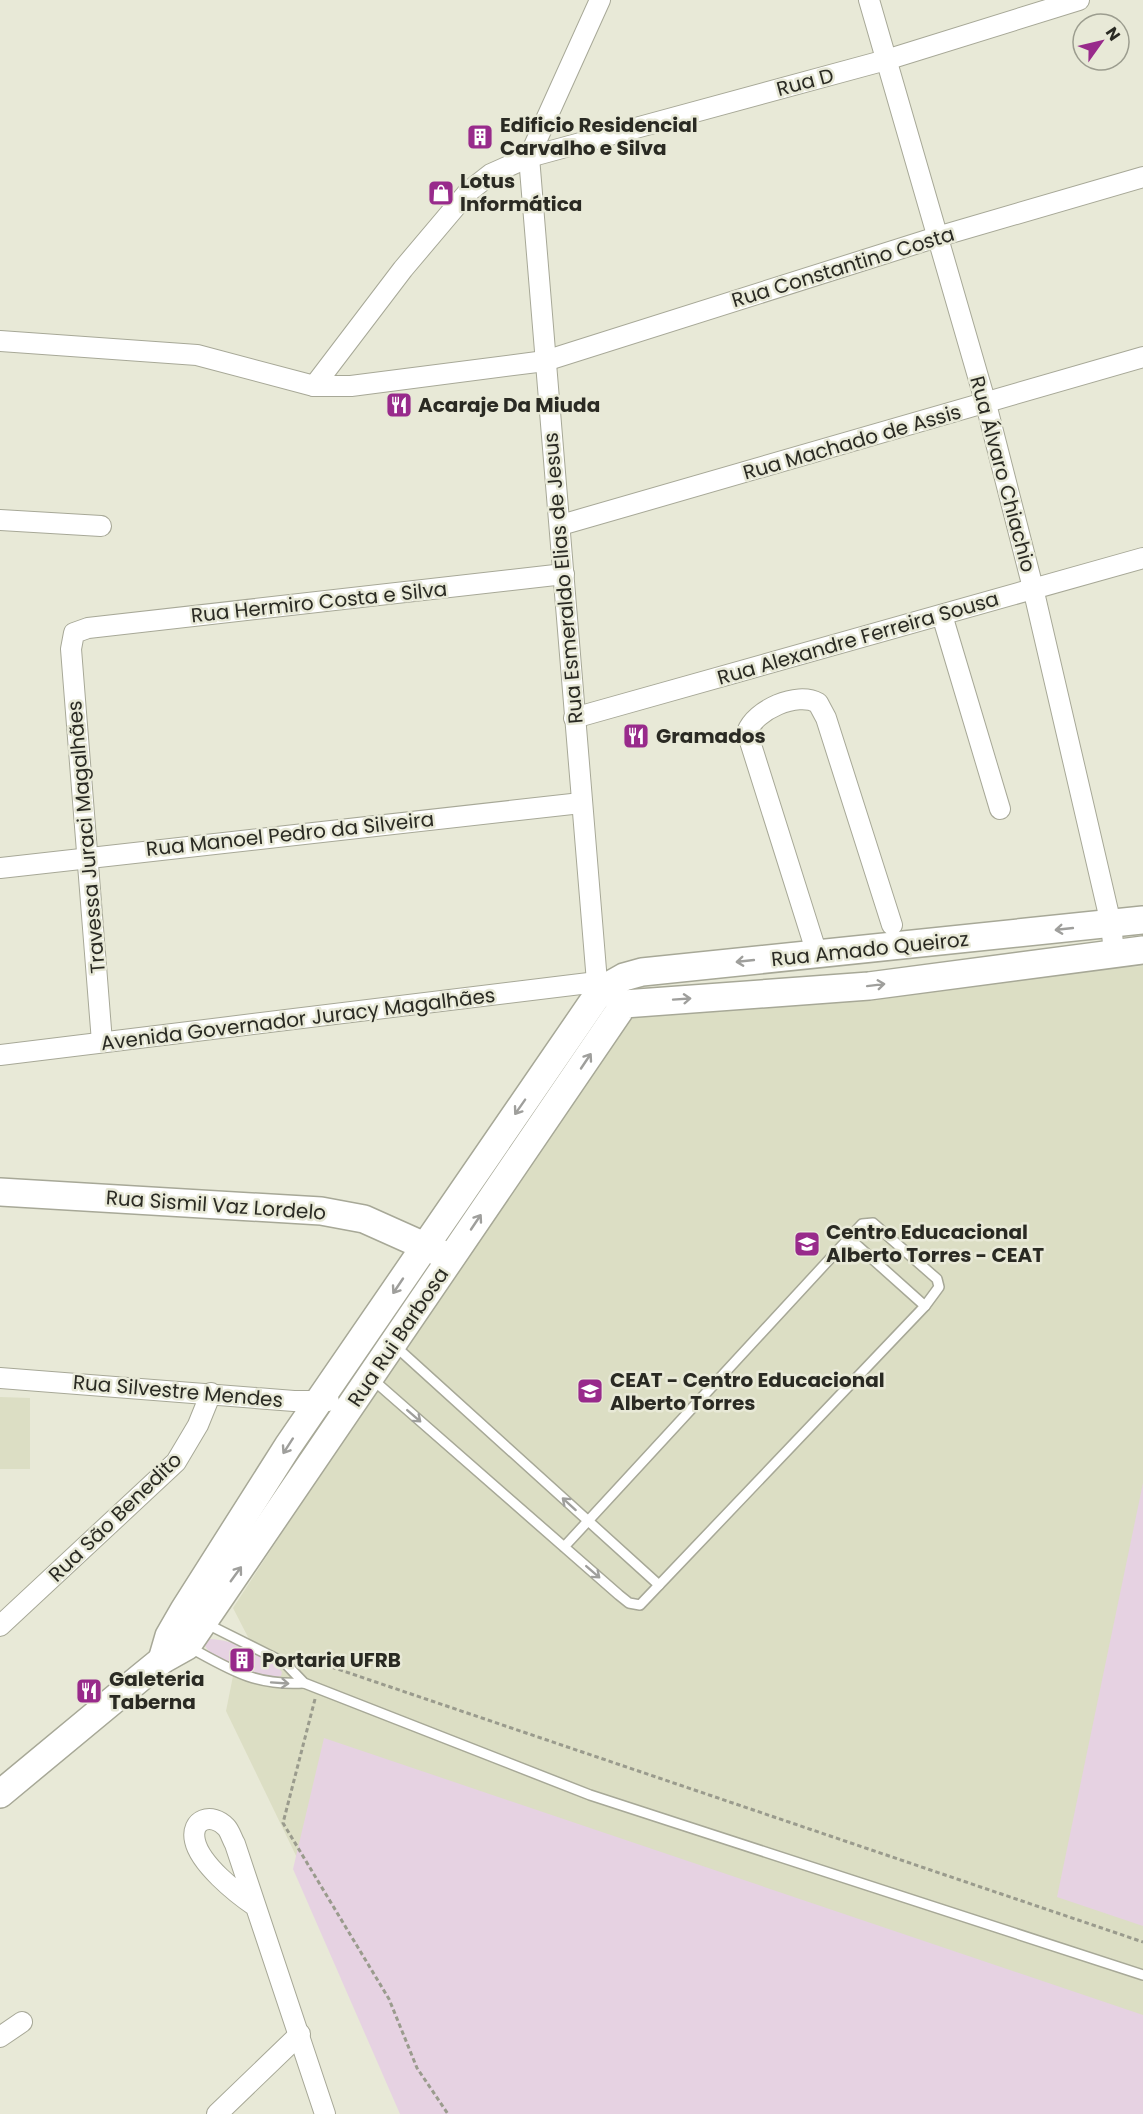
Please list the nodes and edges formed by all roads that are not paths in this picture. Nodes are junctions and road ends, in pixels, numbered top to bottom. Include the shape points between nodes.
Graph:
1 (600, 0) edge
2 (869, 0) edge
3 (1079, 0) edge
4 (886, 60) junction
5 (529, 157) junction
6 (1143, 177) edge
7 (937, 237) junction
8 (0, 340) edge
9 (1143, 357) edge
10 (545, 361) junction
11 (314, 386) junction
12 (986, 404) junction
13 (0, 520) edge
14 (561, 525) junction
15 (101, 526) dead end
16 (1143, 558) edge
17 (564, 574) junction
18 (1033, 588) junction
19 (942, 615) junction
20 (74, 633) joint
21 (574, 718) junction
22 (581, 803) junction
23 (1000, 809) dead end
24 (88, 856) junction
25 (0, 868) edge
26 (1143, 920) edge
27 (1111, 924) junction
28 (892, 925) dead end
29 (1143, 950) edge
30 (1114, 953) junction
31 (817, 954) junction
32 (599, 986) junction
33 (624, 1005) junction
34 (102, 1042) junction
35 (0, 1055) edge
36 (0, 1192) edge
37 (849, 1238) junction
38 (426, 1245) junction
39 (451, 1259) junction
40 (925, 1306) junction
41 (382, 1335) junction
42 (0, 1378) edge
43 (363, 1389) junction
44 (211, 1393) junction
45 (318, 1401) junction
46 (588, 1522) junction
47 (564, 1547) junction
48 (659, 1586) junction
49 (193, 1616) junction
50 (0, 1626) edge
51 (173, 1647) junction
52 (304, 1683) junction
53 (0, 1794) edge
54 (255, 1906) dead end
55 (1143, 1975) edge
56 (22, 2022) dead end
57 (300, 2034) junction
58 (0, 2037) edge
59 (318, 2112) edge
60 (217, 2114) edge

1 - 5 street, Rua Esmeraldo Elias de Jesus
2 - 4 street, Rua Álvaro Chiachio
3 - 4 street, Rua D
4 - 5 street, Rua D
4 - 7 street, Rua Álvaro Chiachio
5 - 10 street, Rua Esmeraldo Elias de Jesus
5 - 11 street, Rua D via 491,174 468,192 403,269
6 - 7 street, Rua Constantino Costa
7 - 10 street, Rua Constantino Costa
7 - 12 street, Rua Álvaro Chiachio
8 - 11 street, Rua Constantino Costa via 197,356
9 - 12 street, Rua Machado de Assis
10 - 11 street, Rua Constantino Costa via 373,383
10 - 14 street, Rua Esmeraldo Elias de Jesus
12 - 14 street, Rua Machado de Assis
12 - 18 street, Rua Álvaro Chiachio
13 - 15 street
14 - 17 street, Rua Esmeraldo Elias de Jesus
16 - 18 street, Rua Alexandre Ferreira Sousa
17 - 20 street, Rua Hermiro Costa e Silva via 88,628
17 - 21 street, Rua Esmeraldo Elias de Jesus
18 - 19 street, Rua Alexandre Ferreira Sousa
18 - 27 street, Rua Álvaro Chiachio
19 - 21 street, Rua Alexandre Ferreira Sousa
19 - 23 street
20 - 24 street, Travessa Juraci Magalhães via 71,649
21 - 22 street, Rua Esmeraldo Elias de Jesus
22 - 24 street, Rua Manoel Pedro da Silveira
22 - 32 street, Rua Esmeraldo Elias de Jesus
24 - 25 street, Rua Manoel Pedro da Silveira
24 - 34 street, Travessa Juraci Magalhães
26 - 27 street, Rua Amado Queiroz
27 - 30 street, Rua Álvaro Chiachio
27 -> 31 street, Rua Amado Queiroz
28 - 31 street via 818,703 804,699 771,708 751,722 747,732
29 - 30 street, Rua Amado Queiroz
33 -> 30 street, Rua Amado Queiroz via 869,986
31 -> 32 street, Rua Amado Queiroz via 642,972
32 - 33 street
32 - 34 street, Avenida Governador Juracy Magalhães
32 -> 38 street, Rua Rui Barbosa
39 -> 33 street, Rua Rui Barbosa
34 - 35 street, Avenida Governador Juracy Magalhães
36 - 38 street, Rua Sismil Vaz Lordelo via 321,1210 364,1219
37 - 40 lane
37 - 40 lane via 862,1224 873,1223 937,1279 937,1291
37 - 46 lane
38 - 39 street, Rua Sismil Vaz Lordelo
38 -> 41 street, Rua Rui Barbosa
39 - 41 street, Rua Rui Barbosa
40 - 48 lane
41 - 43 street, Rua Rui Barbosa
41 - 45 street, Rua Rui Barbosa
46 -> 41 lane
42 - 44 street, Rua Silvestre Mendes
43 - 45 street, Rua Silvestre Mendes
43 -> 47 lane
49 -> 43 street, Rua Rui Barbosa
44 - 45 street, Rua Silvestre Mendes
44 - 50 street, Rua São Benedito via 176,1462
45 -> 49 street, Rua Rui Barbosa
46 - 47 lane
46 - 48 lane
47 -> 48 lane via 629,1603 645,1603
49 - 51 street, Rua Rui Barbosa
49 - 52 lane via 285,1663
51 -> 52 lane via 277,1685
51 - 53 street, Rua Rui Barbosa
52 - 55 lane via 590,1795
54 - 57 street
56 - 58 street
57 - 59 street
57 - 60 street

